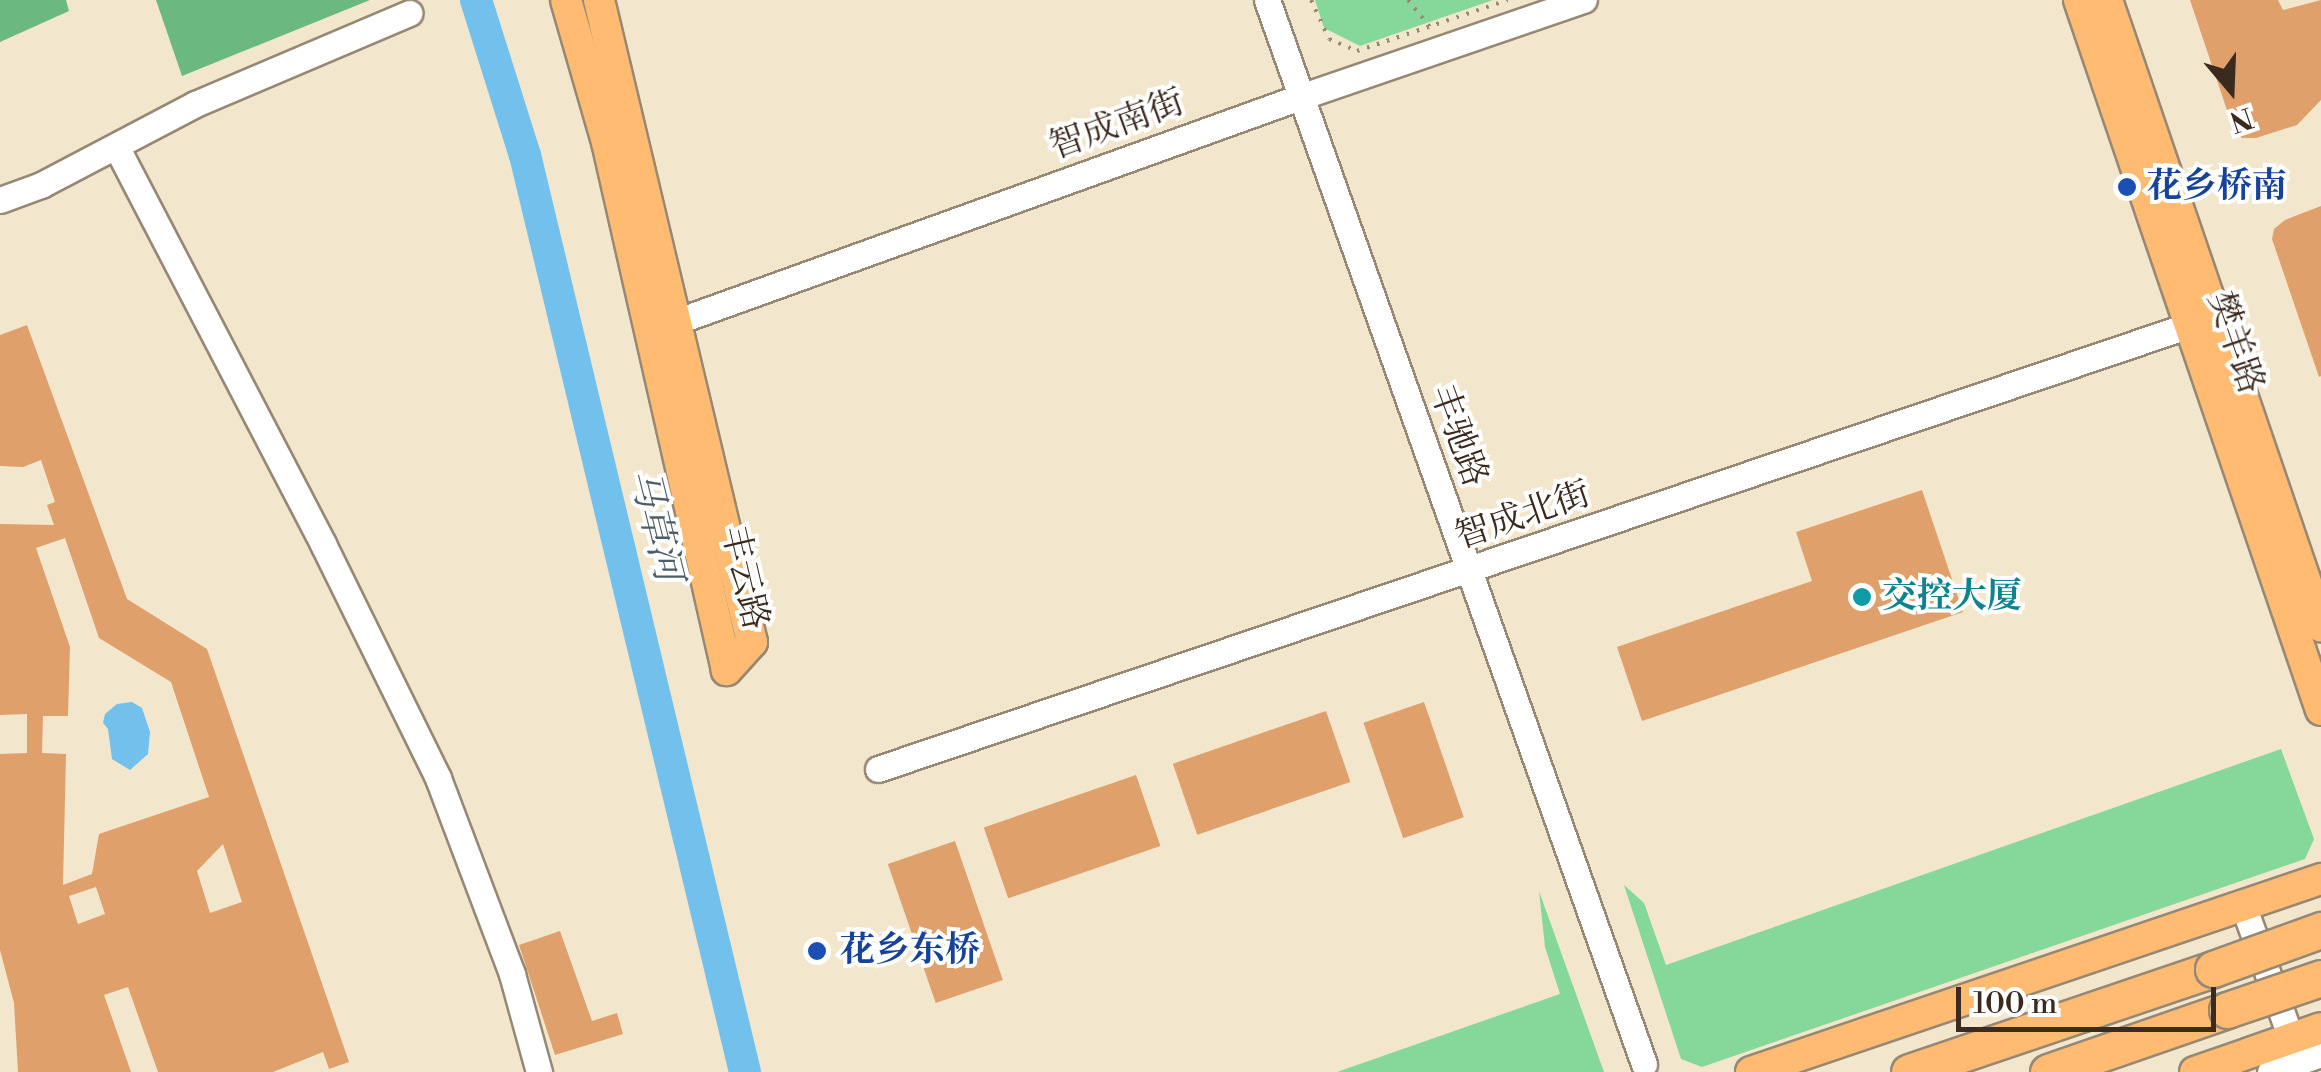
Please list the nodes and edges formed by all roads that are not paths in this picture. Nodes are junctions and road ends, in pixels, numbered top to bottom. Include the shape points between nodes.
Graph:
1 (566, 0) edge
2 (599, 0) edge
3 (1267, 0) edge
4 (1584, 0) edge
5 (2079, 0) edge
6 (2107, 0) edge
7 (409, 13) dead end
8 (1300, 96) junction
9 (116, 146) junction
10 (0, 200) edge
11 (675, 322) junction
12 (2190, 325) junction
13 (1469, 572) junction
14 (2315, 575) edge
15 (2321, 626) edge
16 (2321, 710) edge
17 (878, 768) dead end
18 (2321, 879) edge
19 (2243, 906) junction
20 (2321, 930) edge
21 (2321, 978) edge
22 (2321, 1028) edge
23 (2290, 1038) junction
24 (2321, 1054) edge
25 (1644, 1064) dead end
26 (539, 1072) edge
27 (1750, 1072) edge
28 (1908, 1072) edge
29 (2048, 1072) edge
30 (2194, 1072) edge
31 (2270, 1072) edge

1 - 11 main road, 丰云路 via 608,142 727,670 752,642
2 - 11 main road, 丰云路
3 - 8 street, 丰驰路
4 - 8 street, 智成南街
5 - 12 main road, 樊羊路
6 - 14 main road, 樊羊路
7 - 9 street via 195,104
8 - 11 street, 智成南街
8 - 13 street, 丰驰路
9 - 10 street
9 - 26 street via 438,778 512,974
12 - 13 street, 智成北街
12 - 16 main road, 樊羊路
13 - 17 street, 智成北街
13 - 25 street, 丰驰路
14 - 15 main road, 樊羊路
18 - 19 main road
19 - 23 street
19 - 27 main road
20 - 28 highway, bridge
21 - 29 highway, bridge
22 - 23 main road
23 - 30 main road
24 - 31 street

